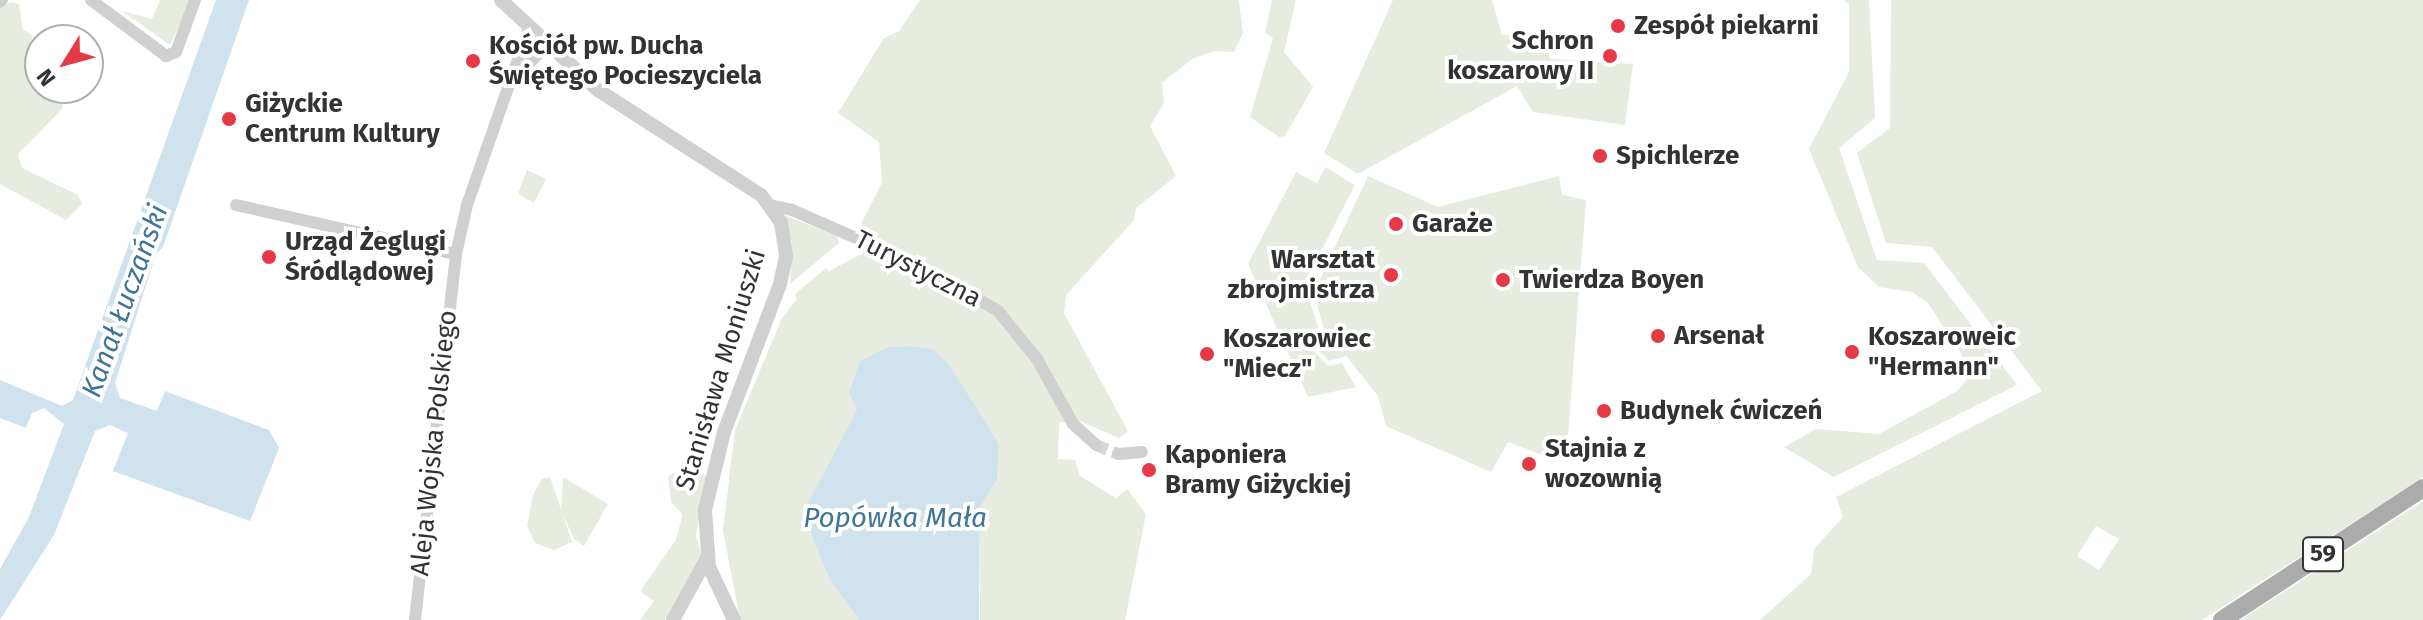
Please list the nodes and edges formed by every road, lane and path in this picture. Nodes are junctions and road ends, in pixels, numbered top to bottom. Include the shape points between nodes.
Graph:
1 (91, 0) edge
2 (195, 0) edge
3 (501, 0) edge
4 (529, 28) junction
5 (547, 45) junction
6 (510, 83) junction
7 (236, 205) dead end
8 (770, 205) junction
9 (456, 254) junction
10 (1096, 445) tunnel mouth
11 (1142, 452) dead end
12 (1118, 454) tunnel mouth
13 (2423, 488) edge
14 (707, 558) junction
15 (415, 620) edge
16 (673, 620) edge
17 (734, 620) edge
18 (2222, 620) edge

1 - 2 street via 170,56
3 - 4 street
4 - 5 street
4 - 6 street, Aleja Wojska Polskiego
5 - 6 street, Aleja Wojska Polskiego
5 - 8 street via 617,104
6 - 9 street, Aleja Wojska Polskiego
7 - 9 street
8 - 10 street, Turystyczna via 925,268 998,311 1024,338 1073,424
8 - 14 street, Stanisława Moniuszki via 785,234 785,264 719,447 705,510
9 - 15 street, Aleja Wojska Polskiego
11 - 12 street
13 - 18 main road, 59
14 - 16 street
14 - 17 street, Stanisława Moniuszki

